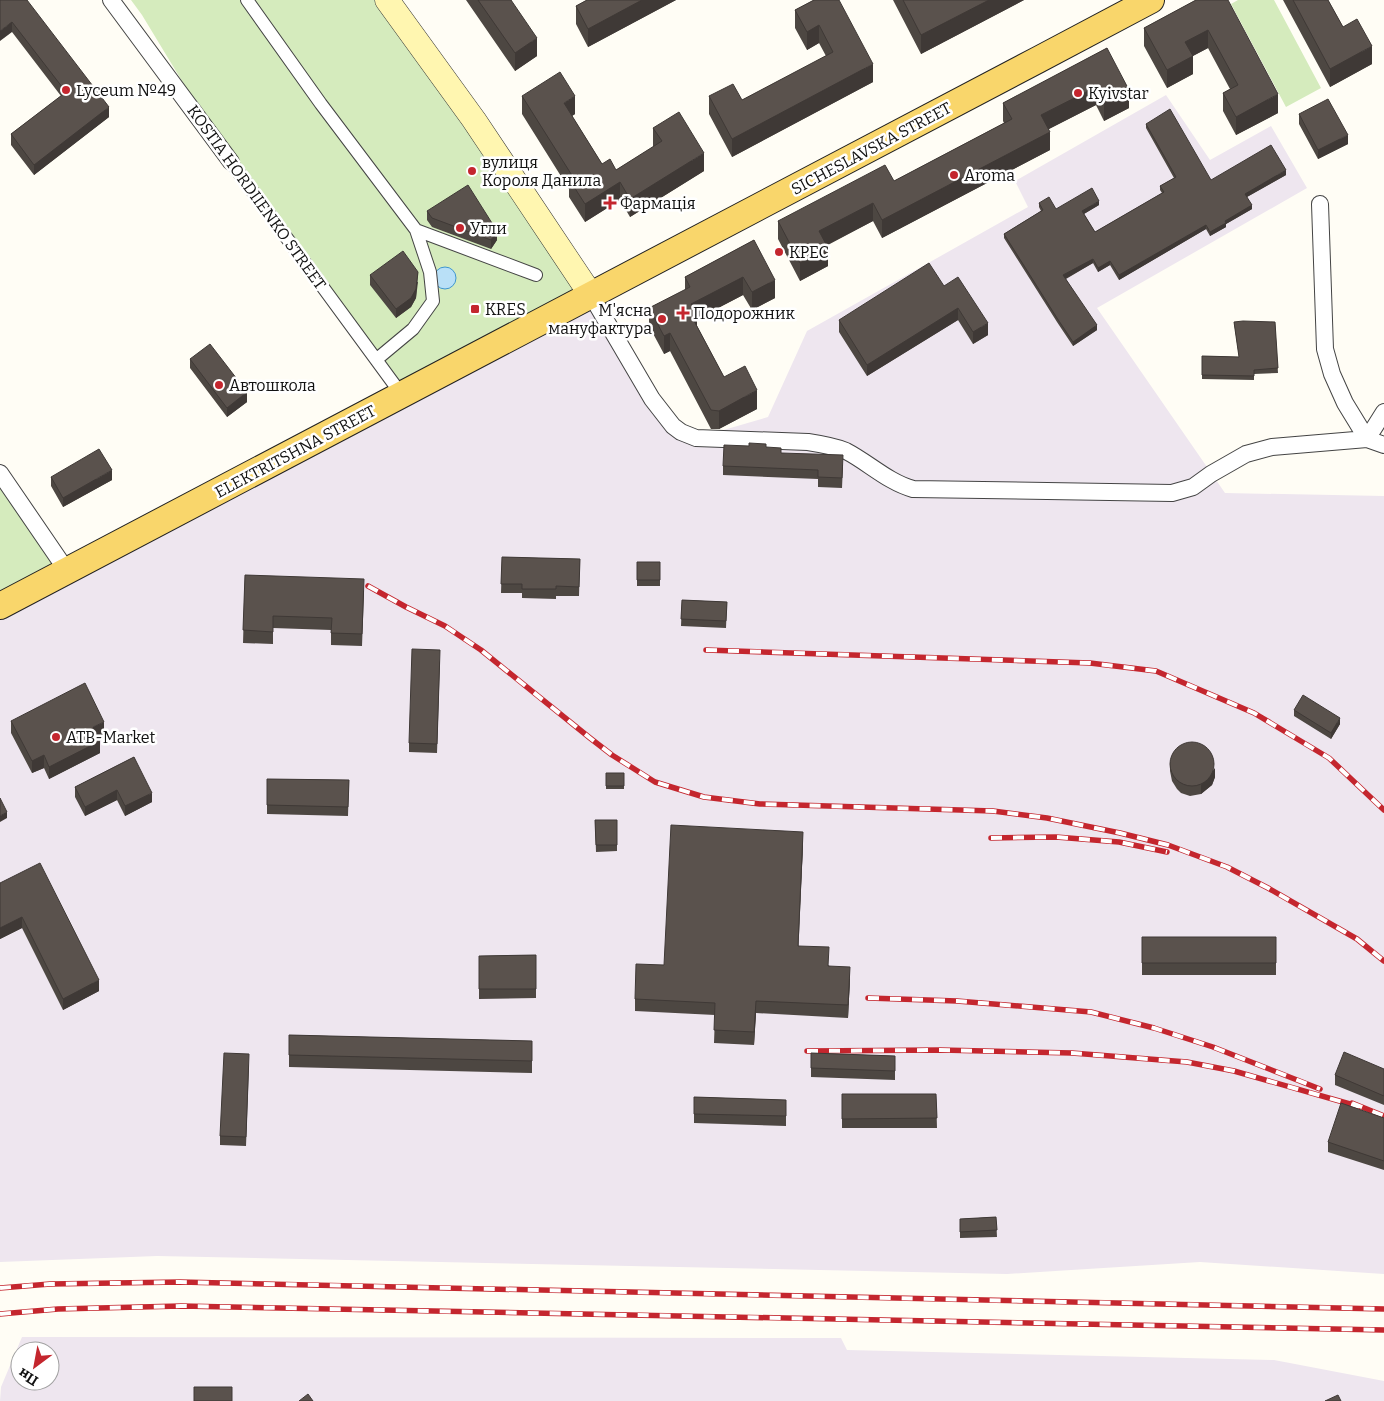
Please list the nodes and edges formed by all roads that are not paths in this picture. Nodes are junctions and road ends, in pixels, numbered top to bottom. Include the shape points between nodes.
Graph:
1 (111, 0) edge
2 (247, 0) edge
3 (387, 0) edge
4 (1151, 0) edge
5 (231, 162) joint
6 (1320, 204) dead end
7 (416, 230) junction
8 (536, 275) dead end
9 (591, 295) junction
10 (377, 359) junction
11 (402, 394) junction
12 (1384, 412) edge
13 (1367, 439) junction
14 (1384, 445) edge
15 (0, 473) edge
16 (67, 570) junction
17 (0, 606) edge

1 - 5 street, KOSTIA HORDIIENKO STREET
2 - 7 street
3 - 9 main road via 474,120
4 - 9 main road, SICHESLAVSKA STREET
5 - 10 street, KOSTIA HORDIIENKO STREET
6 - 13 street via 1325,349 1345,403
7 - 8 street
7 - 10 street via 430,272 433,302 413,330
9 - 11 main road, ELEKTRITSHNA STREET
9 - 13 street via 652,400 681,432 696,438 826,444 845,451 898,484 913,489 1172,493 1193,487 1246,454 1272,447
10 - 11 street, KOSTIA HORDIIENKO STREET
11 - 16 main road, ELEKTRITSHNA STREET
12 - 13 street
13 - 14 street
15 - 16 street
16 - 17 main road, ELEKTRITSHNA STREET

